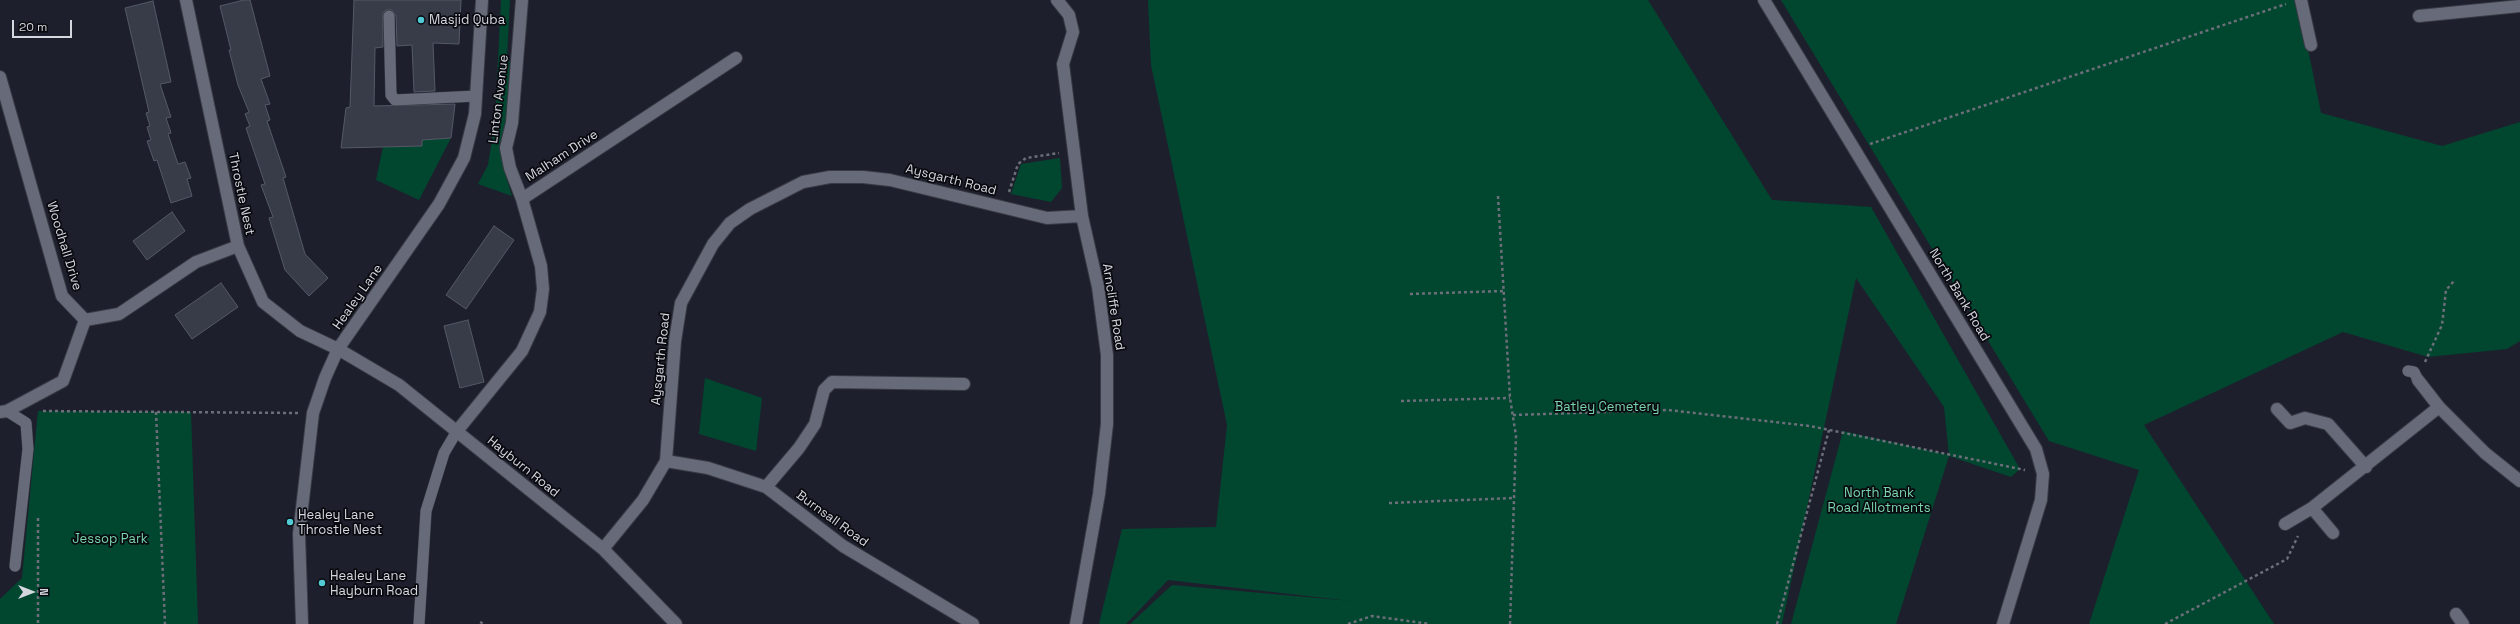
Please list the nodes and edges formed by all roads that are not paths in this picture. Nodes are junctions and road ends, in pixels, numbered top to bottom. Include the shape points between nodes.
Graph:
1 (186, 0) edge
2 (482, 0) edge
3 (522, 0) edge
4 (1057, 0) edge
5 (1764, 0) edge
6 (2296, 1) edge
7 (2520, 6) edge
8 (389, 16) dead end
9 (2419, 16) dead end
10 (2311, 45) dead end
11 (736, 58) dead end
12 (0, 77) edge
13 (476, 96) junction
14 (522, 199) junction
15 (1082, 216) junction
16 (238, 246) junction
17 (85, 320) junction
18 (338, 349) junction
19 (2414, 376) road end
20 (964, 384) dead end
21 (2439, 407) junction
22 (2277, 409) dead end
23 (3, 412) edge
24 (457, 431) junction
25 (666, 461) junction
26 (2366, 467) junction
27 (2520, 481) edge
28 (766, 487) junction
29 (2312, 508) junction
30 (2285, 524) dead end
31 (2333, 533) dead end
32 (603, 548) junction
33 (15, 566) dead end
34 (2456, 614) dead end
35 (302, 624) edge
36 (419, 624) edge
37 (676, 624) edge
38 (973, 624) edge
39 (1076, 624) edge
40 (2003, 624) edge
41 (2463, 624) edge

1 - 16 street, Throstle Nest
2 - 13 street, Healey Lane
3 - 14 street, Linton Avenue via 512,123 506,148 510,168
4 - 15 street, Arncliffe Road via 1069,15 1073,32 1063,64
5 - 40 street, North Bank Road via 2036,449 2043,474 2036,518
6 - 10 street
7 - 9 street
8 - 13 lane via 391,95 395,100
11 - 14 street, Malham Drive
12 - 17 street, Woodhall Drive via 62,296
13 - 18 street, Healey Lane via 475,114 464,158 439,204
14 - 24 street, Malham Drive via 541,266 543,289 540,312 522,351
15 - 25 street, Aysgarth Road via 1047,218 890,180 830,176 803,182 781,191 730,223 713,244 681,303 675,342
15 - 39 street, Arncliffe Road via 1098,287 1107,355 1107,424 1099,494
16 - 17 street via 196,262 157,291 119,314
16 - 18 street, Throstle Nest via 263,302 300,331
17 - 23 street via 63,381
18 - 24 street, Hayburn Road via 399,385
18 - 35 street, Healey Lane via 313,413 299,534
19 - 21 street
20 - 28 street via 846,380 832,382 824,390 814,424 799,448
21 - 26 street
21 - 27 street via 2485,453
22 - 26 street via 2290,423 2305,418 2328,424
23 - 33 lane via 26,423 28,449
24 - 32 street, Hayburn Road
24 - 36 lane via 444,453 426,511
25 - 28 street, Burnsall Road via 708,468
25 - 32 street, Aysgarth Road via 643,500
26 - 29 street
28 - 38 street, Burnsall Road via 843,546
29 - 30 street
29 - 31 street
32 - 37 street, Hayburn Road
34 - 41 street

